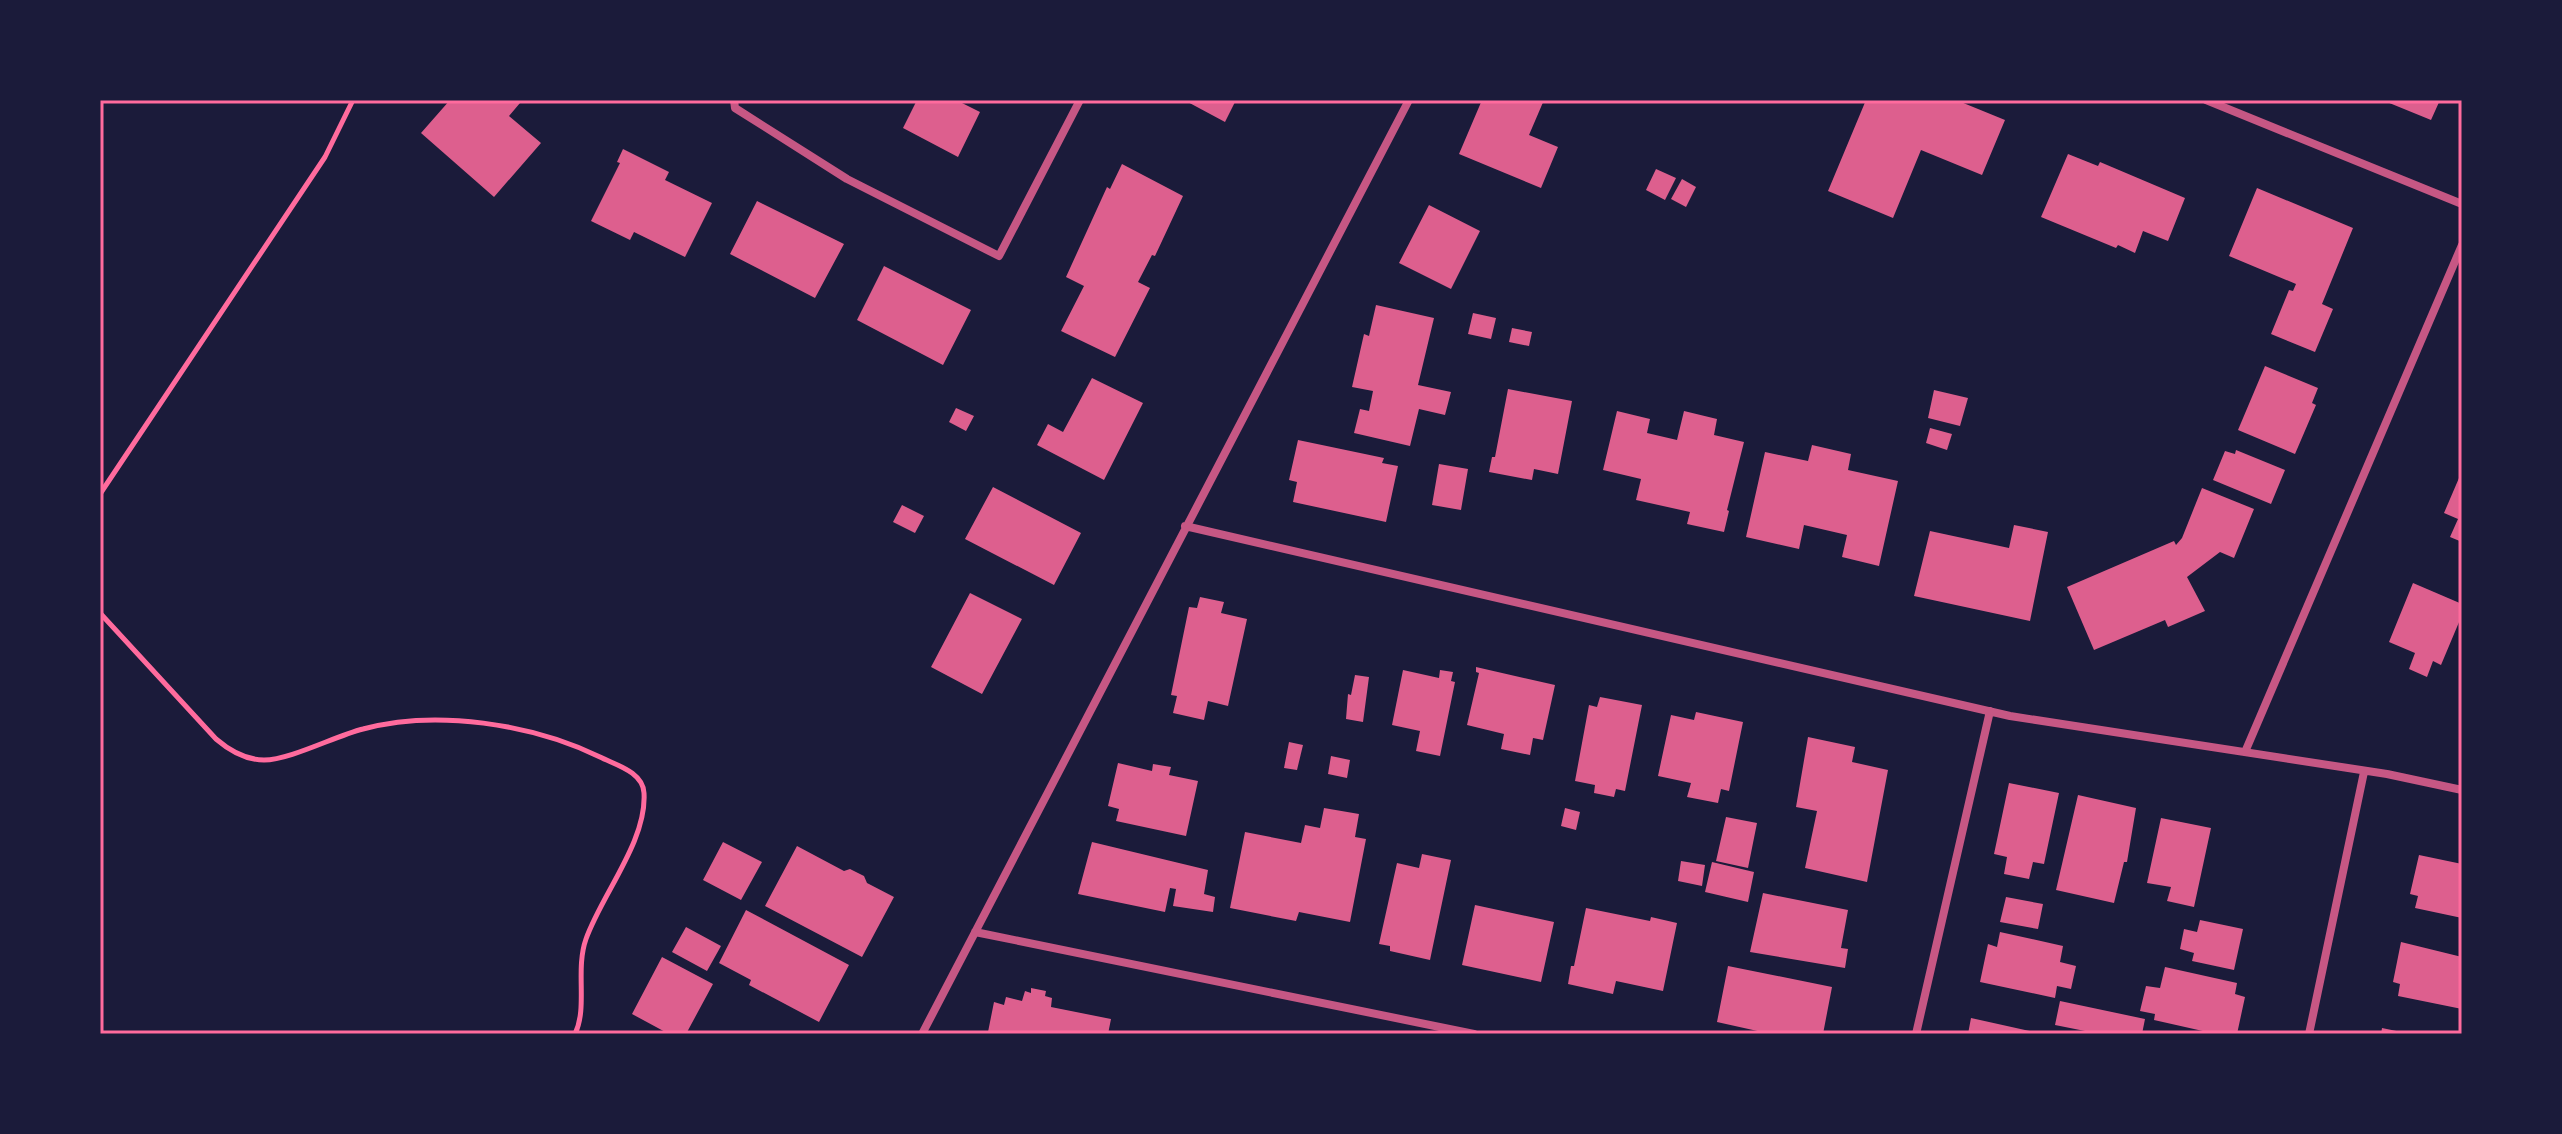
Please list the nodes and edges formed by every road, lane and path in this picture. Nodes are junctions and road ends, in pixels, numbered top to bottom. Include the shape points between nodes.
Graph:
1 (353, 100) edge
2 (734, 100) edge
3 (1080, 100) edge
4 (1409, 100) edge
5 (2206, 100) edge
6 (2462, 204) edge
7 (2462, 245) edge
8 (100, 494) edge
9 (1185, 526) junction
10 (100, 613) edge
11 (1990, 711) junction
12 (2245, 752) junction
13 (2364, 772) junction
14 (2462, 790) edge
15 (975, 932) junction
16 (575, 1034) edge
17 (922, 1034) edge
18 (1474, 1034) edge
19 (1916, 1034) edge
20 (2309, 1034) edge

1 - 8 path via 325,157
2 - 3 street via 735,108 847,179 999,256
4 - 9 street
5 - 6 street
7 - 12 street
9 - 11 street
9 - 15 street
10 - 16 path via 216,739 246,758 278,759 363,729 405,721 452,720 551,738 636,774 645,790 642,814 586,938
11 - 12 street
11 - 19 street
12 - 13 street
13 - 14 street
13 - 20 street
15 - 17 street
15 - 18 street

